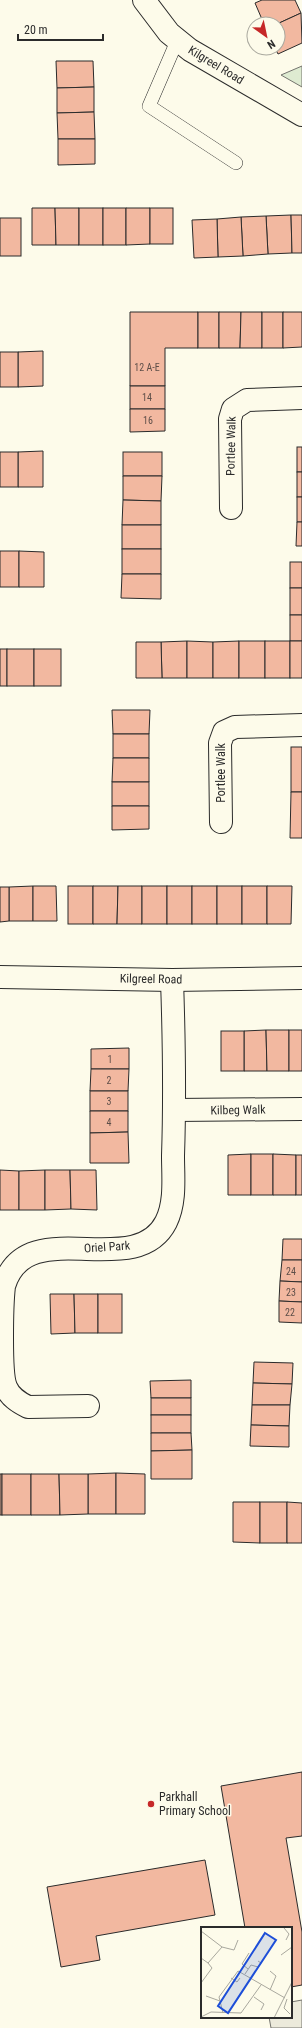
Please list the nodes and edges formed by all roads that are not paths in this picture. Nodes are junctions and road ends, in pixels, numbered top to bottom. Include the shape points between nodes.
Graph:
1 (144, 0) edge
2 (177, 41) junction
3 (302, 115) edge
4 (236, 163) dead end
5 (302, 398) edge
6 (231, 508) dead end
7 (302, 725) edge
8 (221, 822) dead end
9 (0, 977) edge
10 (302, 978) edge
11 (172, 980) junction
12 (302, 1109) edge
13 (175, 1110) junction
14 (88, 1406) dead end

1 - 2 street, Kilgreel Road via 159,22
2 - 3 street, Kilgreel Road
2 - 4 lane via 150,106
5 - 6 street, Portlee Walk via 247,400 233,409 230,419
7 - 8 street, Portlee Walk via 235,727 224,732 220,743
9 - 11 street, Kilgreel Road
10 - 11 street, Kilgreel Road
11 - 13 street, Oriel Park
12 - 13 street, Kilbeg Walk
13 - 14 street, Oriel Park via 172,1198 169,1216 157,1234 143,1243 121,1249 44,1250 22,1260 6,1280 3,1296 3,1373 8,1392 28,1407

